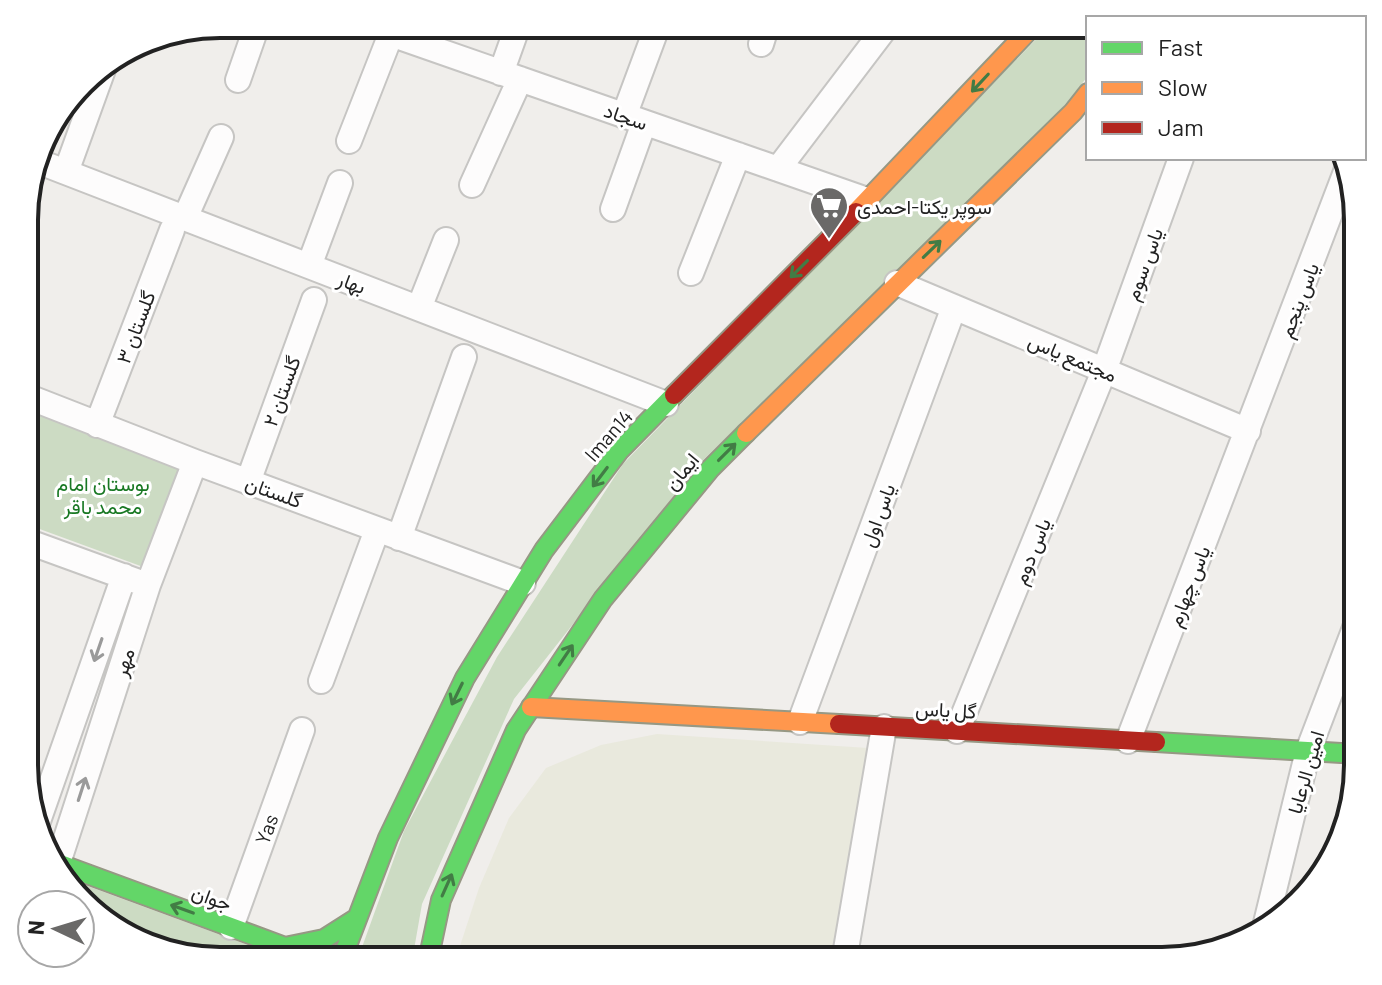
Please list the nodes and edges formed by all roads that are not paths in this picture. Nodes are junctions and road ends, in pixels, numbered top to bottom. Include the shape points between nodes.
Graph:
1 (253, 38) edge
2 (398, 38) edge
3 (407, 38) edge
4 (515, 38) edge
5 (654, 38) edge
6 (878, 38) edge
7 (1022, 38) edge
8 (511, 76) junction
9 (238, 80) dead end
10 (97, 86) edge
11 (1086, 96) edge
12 (634, 119) junction
13 (221, 137) dead end
14 (349, 141) dead end
15 (738, 155) junction
16 (1180, 160) edge
17 (47, 165) edge
18 (778, 169) junction
19 (66, 172) junction
20 (340, 183) dead end
21 (472, 185) dead end
22 (1341, 185) edge
23 (867, 200) junction
24 (613, 209) dead end
25 (178, 224) junction
26 (446, 240) dead end
27 (309, 266) junction
28 (691, 273) dead end
29 (897, 283) junction
30 (314, 300) dead end
31 (954, 307) junction
32 (419, 308) junction
33 (464, 357) dead end
34 (1104, 371) junction
35 (38, 401) edge
36 (666, 404) junction
37 (97, 425) junction
38 (1248, 431) junction
39 (195, 462) junction
40 (248, 482) junction
41 (388, 534) junction
42 (38, 545) edge
43 (124, 576) junction
44 (523, 583) junction
45 (148, 585) junction
46 (1344, 657) edge
47 (321, 681) dead end
48 (531, 707) junction
49 (800, 722) junction
50 (884, 727) junction
51 (302, 730) dead end
52 (957, 731) junction
53 (1128, 741) junction
54 (1308, 751) junction
55 (1344, 753) edge
56 (43, 808) edge
57 (59, 849) edge
58 (70, 868) edge
59 (1269, 912) edge
60 (357, 918) junction
61 (231, 927) junction
62 (285, 947) joint
63 (346, 947) edge
64 (431, 947) edge
65 (846, 947) edge

1 - 9 street
2 - 14 street
3 - 8 street, سجاد
4 - 8 street
5 - 12 street
6 - 18 street
7 -> 23 main road, Iman14
8 - 12 street, سجاد
8 - 21 street
10 - 19 street
29 -> 11 main road, ایمان
12 - 15 street, سجاد
12 - 24 street
13 - 25 street, گلستان ۳
15 - 18 street, سجاد
15 - 28 street
16 - 34 street, یاس سوم
17 - 19 street, بهار
18 - 23 street, سجاد
19 - 25 street, بهار
20 - 27 street
22 - 38 street, یاس پنجم
23 -> 36 main road, Iman14
25 - 27 street, بهار
25 - 37 street, گلستان ۳
26 - 32 street
27 - 32 street, بهار
29 - 31 street, مجتمع یاس
48 -> 29 main road, ایمان via 603,599 710,469
30 - 40 street, گلستان ۲
31 - 34 street, مجتمع یاس
31 - 49 street, یاس اول
32 - 36 street, بهار
33 - 41 street
34 - 38 street, مجتمع یاس
34 - 52 street, یاس دوم
35 - 37 street, گلستان
36 -> 44 main road, Iman14 via 619,451
37 - 39 street, گلستان
38 - 53 street, یاس چهارم
39 - 40 street, گلستان
39 - 45 street, مهر
40 - 41 street, گلستان
41 - 44 street, گلستان
41 - 47 street
42 - 43 street
43 - 45 street
43 -> 56 street, مهر
44 -> 60 main road, Iman14 via 465,678 388,838
57 -> 45 street, مهر
46 - 54 street, امین الرعایا
48 - 49 main road, گل یاس
64 -> 48 main road, ایمان via 441,900
49 - 50 main road, گل یاس
50 - 52 main road, گل یاس
50 - 65 street
51 - 61 street, Yas
52 - 53 main road, گل یاس
53 - 54 main road, گل یاس
54 - 55 main road, گل یاس
54 - 59 street, امین الرعایا
61 -> 58 main road, جوان
60 - 62 main road via 340,933 312,945
60 - 63 main road, Iman14
61 - 62 main road, جوان

